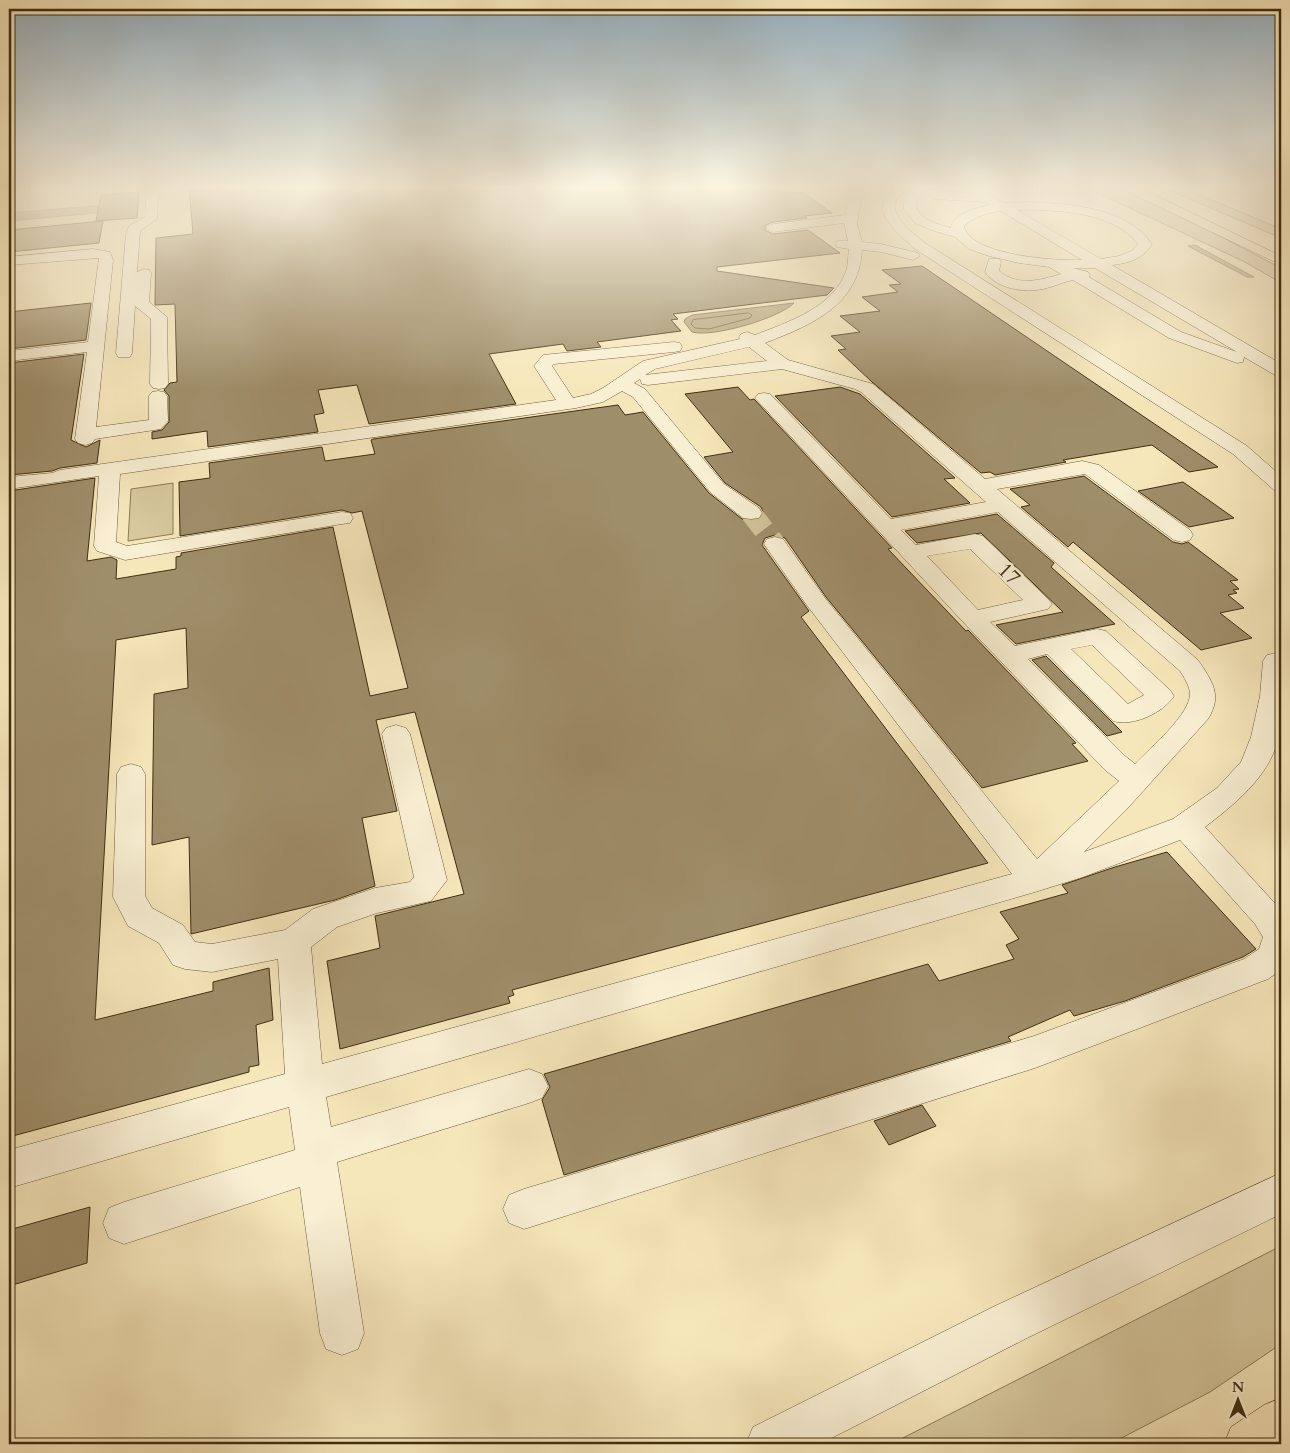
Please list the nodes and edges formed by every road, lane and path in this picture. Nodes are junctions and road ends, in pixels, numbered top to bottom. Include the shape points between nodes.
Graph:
1 (85, 254) edge
2 (98, 254) edge
3 (132, 254) edge
4 (147, 254) edge
5 (851, 254) edge
6 (905, 254) edge
7 (932, 254) edge
8 (988, 254) edge
9 (1000, 254) edge
10 (1043, 254) edge
11 (1082, 254) edge
12 (1135, 254) edge
13 (1266, 254) edge
14 (913, 256) dead end
15 (9, 261) edge
16 (1281, 261) edge
17 (1055, 263) junction
18 (1098, 263) junction
19 (1074, 274) junction
20 (1127, 281) junction
21 (752, 336) junction
22 (96, 346) junction
23 (124, 353) dead end
24 (9, 356) edge
25 (782, 364) junction
26 (1279, 370) edge
27 (622, 384) junction
28 (764, 398) dead end
29 (568, 404) junction
30 (85, 440) junction
31 (110, 469) junction
32 (63, 476) junction
33 (9, 483) edge
34 (980, 486) junction
35 (1281, 486) edge
36 (1002, 505) junction
37 (751, 513) tunnel mouth
38 (342, 518) dead end
39 (886, 526) junction
40 (1182, 535) dead end
41 (775, 544) tunnel mouth
42 (912, 552) junction
43 (973, 618) junction
44 (1052, 645) dead end
45 (1009, 655) junction
46 (1276, 661) dead end
47 (396, 734) dead end
48 (131, 774) dead end
49 (1137, 780) junction
50 (1184, 827) junction
51 (1035, 880) junction
52 (1280, 937) edge
53 (294, 942) junction
54 (305, 1085) junction
55 (529, 1086) dead end
56 (316, 1156) junction
57 (9, 1168) edge
58 (1281, 1193) edge
59 (524, 1210) dead end
60 (124, 1223) dead end
61 (342, 1333) dead end
62 (1281, 1422) edge
63 (770, 1444) edge
64 (1248, 1444) edge

1 - 15 street
2 - 22 street via 105,255 106,260
3 - 23 street
4 - 30 street via 141,303 159,316 159,420 154,425
5 - 21 street via 854,268 845,288 829,304 802,321
6 - 14 street
7 - 35 street via 1240,450
8 - 19 street via 994,260 992,272 1008,282 1039,285
9 - 17 street
10 - 17 street
11 - 18 street
12 - 18 street
13 - 16 highway
17 - 18 street
17 - 19 street
18 - 20 street
19 - 20 street
19 - 26 street via 1175,335
20 - 26 street
21 - 25 street
21 - 27 street via 727,346 649,365
21 - 29 street via 550,359 542,366
22 - 24 street
22 - 30 street via 83,404
25 - 27 street
25 - 34 street via 867,388
27 - 29 street via 597,398
27 - 37 street via 639,393 717,488
28 - 39 street
29 - 31 street
30 - 32 street
31 - 32 street
31 - 38 street via 106,546 125,553
32 - 33 street
34 - 36 street
34 - 40 street via 1082,467 1092,469
36 - 39 street
36 - 49 street via 1189,666 1199,681 1203,693 1198,713
39 - 42 street
41 - 51 street
42 - 43 street
42 - 43 street, 17 via 975,541 1040,604
43 - 45 street
44 - 45 street
45 - 49 street via 1115,763
46 - 50 street via 1265,737 1253,766 1227,795
47 - 53 street via 431,880 420,892 325,918
48 - 53 street via 129,897 140,917 172,934 185,955 212,958
49 - 51 street
50 - 51 street
50 - 52 street via 1267,915
51 - 54 street
52 - 59 street via 1274,957 1256,969 1035,1052
53 - 54 street
54 - 56 street
54 - 57 street
55 - 56 street
56 - 60 street
56 - 61 street
58 - 63 street via 1011,1322
62 - 64 highway

